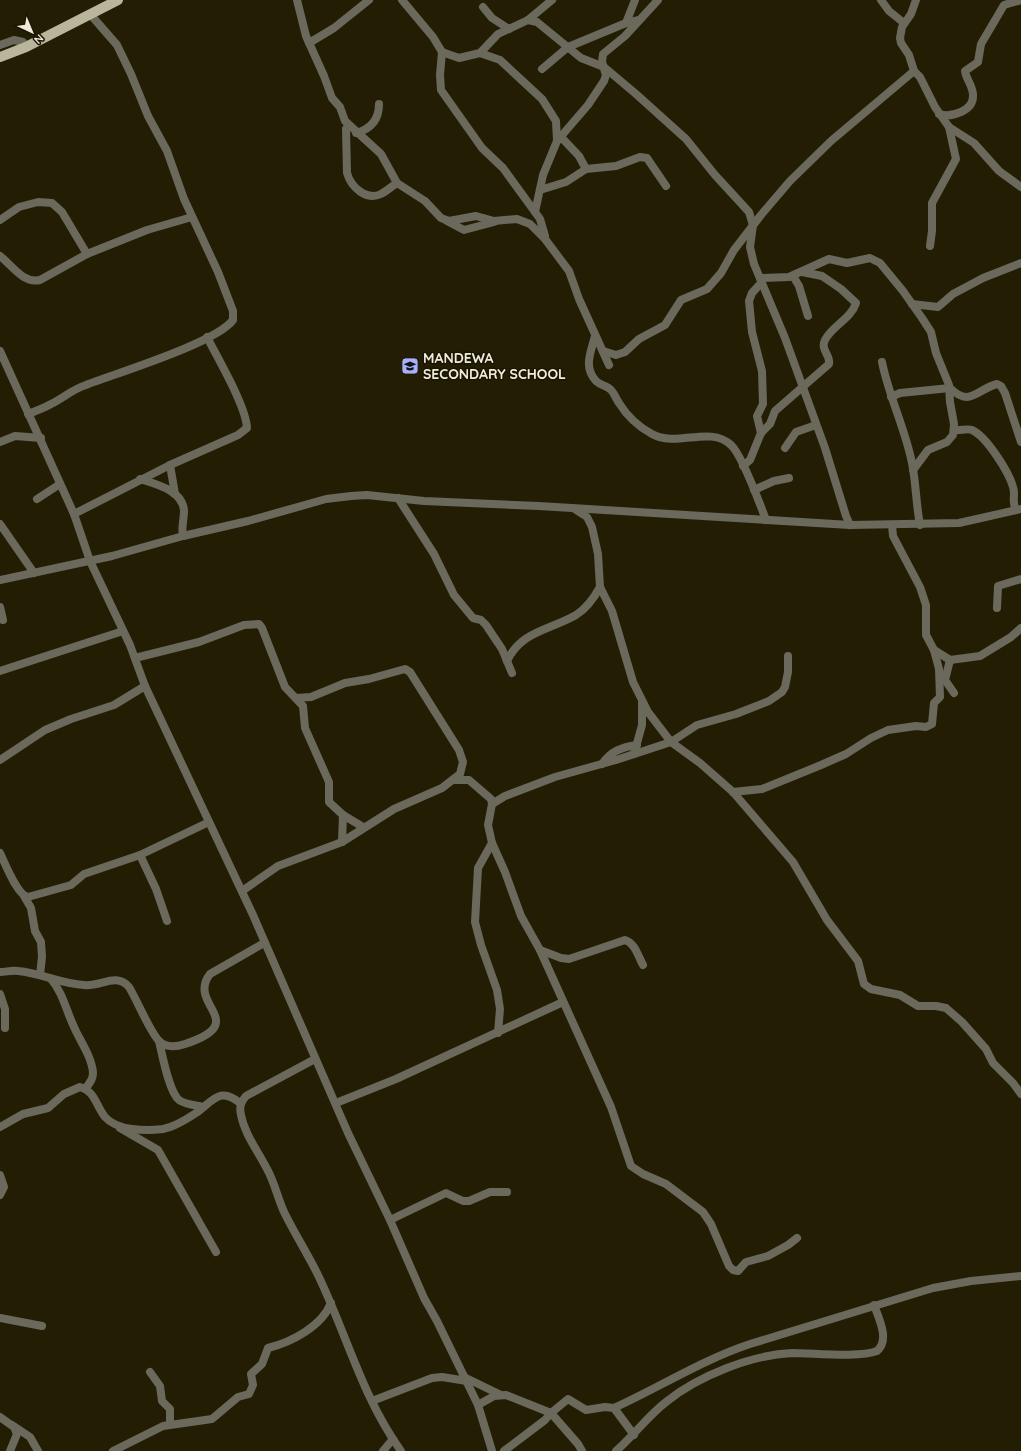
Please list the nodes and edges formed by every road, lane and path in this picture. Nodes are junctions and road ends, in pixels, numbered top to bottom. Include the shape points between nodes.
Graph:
1 (118, 0) edge
2 (297, 0) edge
3 (369, 0) edge
4 (402, 0) edge
5 (552, 0) edge
6 (635, 0) edge
7 (657, 0) edge
8 (881, 0) edge
9 (916, 0) edge
10 (1021, 0) edge
11 (483, 7) dead end
12 (90, 14) junction
13 (528, 20) junction
14 (639, 20) junction
15 (626, 23) junction
16 (904, 24) junction
17 (509, 29) junction
18 (309, 43) junction
19 (0, 45) edge
20 (26, 47) junction
21 (568, 47) junction
22 (442, 52) junction
23 (480, 52) junction
24 (0, 57) edge
25 (604, 67) junction
26 (542, 69) dead end
27 (914, 71) junction
28 (379, 104) dead end
29 (939, 114) junction
30 (949, 127) junction
31 (346, 129) dead end
32 (356, 133) junction
33 (559, 139) junction
34 (586, 169) junction
35 (397, 183) junction
36 (666, 186) dead end
37 (1021, 187) edge
38 (540, 190) junction
39 (535, 212) junction
40 (192, 217) junction
41 (0, 220) edge
42 (753, 225) junction
43 (545, 239) junction
44 (930, 246) dead end
45 (88, 254) junction
46 (0, 256) edge
47 (1021, 263) edge
48 (802, 272) junction
49 (793, 276) junction
50 (761, 280) junction
51 (912, 304) junction
52 (808, 316) dead end
53 (595, 336) junction
54 (207, 337) junction
55 (603, 351) junction
56 (1, 356) edge
57 (882, 362) dead end
58 (609, 365) dead end
59 (802, 388) junction
60 (950, 388) junction
61 (891, 397) junction
62 (28, 414) junction
63 (816, 425) junction
64 (954, 430) junction
65 (761, 433) junction
66 (40, 438) junction
67 (0, 442) edge
68 (1021, 442) edge
69 (785, 448) dead end
70 (170, 465) junction
71 (743, 466) junction
72 (913, 470) junction
73 (789, 478) dead end
74 (140, 479) junction
75 (60, 484) junction
76 (754, 490) junction
77 (175, 494) junction
78 (398, 498) junction
79 (37, 499) dead end
80 (574, 508) junction
81 (1018, 510) edge
82 (74, 514) junction
83 (766, 520) junction
84 (0, 524) edge
85 (850, 525) junction
86 (892, 525) junction
87 (920, 525) junction
88 (183, 536) junction
89 (90, 562) junction
90 (34, 574) junction
91 (1021, 579) edge
92 (0, 580) edge
93 (600, 587) junction
94 (0, 607) edge
95 (997, 608) dead end
96 (3, 620) dead end
97 (1021, 628) edge
98 (123, 631) junction
99 (934, 650) junction
100 (788, 656) dead end
101 (135, 658) junction
102 (507, 660) junction
103 (950, 660) junction
104 (0, 671) edge
105 (512, 673) dead end
106 (145, 686) junction
107 (954, 693) dead end
108 (296, 698) junction
109 (641, 699) junction
110 (671, 742) junction
111 (637, 745) junction
112 (634, 754) junction
113 (0, 760) edge
114 (602, 764) junction
115 (455, 780) junction
116 (733, 792) junction
117 (492, 804) junction
118 (343, 815) junction
119 (209, 822) junction
120 (363, 827) junction
121 (342, 842) junction
122 (492, 843) junction
123 (0, 853) edge
124 (140, 855) junction
125 (242, 891) junction
126 (24, 896) junction
127 (167, 921) dead end
128 (264, 943) junction
129 (540, 950) junction
130 (643, 965) dead end
131 (0, 972) edge
132 (40, 975) junction
133 (51, 979) junction
134 (0, 994) edge
135 (563, 1002) junction
136 (5, 1028) dead end
137 (498, 1032) junction
138 (159, 1041) junction
139 (315, 1059) junction
140 (85, 1089) junction
141 (1021, 1094) edge
142 (240, 1103) junction
143 (336, 1103) junction
144 (203, 1107) junction
145 (116, 1125) junction
146 (0, 1127) edge
147 (0, 1175) edge
148 (507, 1192) dead end
149 (0, 1195) edge
150 (390, 1220) junction
151 (797, 1238) dead end
152 (216, 1252) dead end
153 (1021, 1276) edge
154 (331, 1303) junction
155 (874, 1305) junction
156 (0, 1318) edge
157 (42, 1326) dead end
158 (150, 1372) dead end
159 (466, 1379) junction
160 (501, 1395) junction
161 (372, 1402) junction
162 (478, 1405) junction
163 (614, 1408) junction
164 (551, 1413) junction
165 (0, 1417) edge
166 (10, 1424) junction
167 (170, 1424) junction
168 (634, 1435) junction
169 (393, 1439) junction
170 (580, 1448) edge
171 (10, 1451) edge
172 (38, 1451) edge
173 (113, 1451) edge
174 (383, 1451) edge
175 (402, 1451) edge
176 (492, 1451) edge
177 (504, 1451) edge
178 (586, 1451) edge
179 (616, 1451) edge

1 - 12 main road
2 - 18 street
3 - 18 street via 334,28
4 - 22 street
5 - 13 street
6 - 15 street
7 - 14 street
8 - 16 street
9 - 16 street
10 - 29 street via 1004,5 981,44 978,62 965,71 973,94 972,101 953,116
11 - 17 street via 492,18
12 - 20 main road
12 - 40 street via 117,46 148,116 167,151
13 - 17 street
13 - 21 street via 537,22
14 - 15 street
14 - 25 street via 625,36 603,54 601,58
15 - 21 street
16 - 27 street via 900,32 900,41 909,55
17 - 23 street via 498,34
18 - 32 street via 332,98 345,121
19 - 20 street via 14,40 23,42
20 - 24 main road
21 - 25 street via 581,58
21 - 26 street
22 - 23 street via 459,58
22 - 39 street via 441,90 482,148 503,168
23 - 33 street via 500,60 542,99 554,116
25 - 33 street via 604,81 588,105
25 - 42 street via 686,139 749,212
27 - 29 street via 924,84
27 - 42 street via 831,141 776,196
28 - 32 street via 375,122
29 - 30 street
30 - 37 street via 974,143 999,171
30 - 44 street via 956,159 932,203
31 - 35 street via 347,173 357,190 371,196 378,195
32 - 35 street via 380,154
33 - 34 street via 579,156
33 - 38 street via 543,176
34 - 36 street via 616,166 644,157
34 - 38 street via 566,182
35 - 43 street via 425,201 445,220 476,216 494,221 517,219 538,230
38 - 39 street
39 - 43 street via 540,219
40 - 45 street via 147,230
40 - 54 street via 233,311 233,320 229,325
41 - 45 street via 19,207 38,202 52,203 62,212
42 - 50 street via 751,251
42 - 55 street via 712,285 704,292 681,300 665,325 639,339 621,353
43 - 53 street via 569,271
45 - 46 street via 35,282 20,274
47 - 51 street via 983,278 947,298 938,306
48 - 49 street
48 - 51 street via 829,260 847,263 873,258
48 - 59 street via 822,276 856,303 825,341 824,350 829,359 828,364
49 - 50 street
49 - 52 street via 799,286
50 - 59 street
50 - 65 street via 750,301 752,332 762,371 763,404 757,416
51 - 60 street via 931,332 936,353
53 - 55 street
53 - 71 street via 588,364 590,371 596,381 611,389 624,411 636,422 663,439 695,436 720,439 735,449
54 - 62 street via 84,385
54 - 70 street via 235,392 247,421 247,428 238,435
55 - 58 street
56 - 62 street
57 - 61 street
59 - 63 street
59 - 65 street via 775,411 770,424
60 - 61 street via 900,393
60 - 64 street
60 - 68 street via 958,396 969,397 995,384 1001,386
61 - 72 street via 901,423
62 - 66 street
63 - 69 street via 796,432
63 - 85 street
64 - 72 street via 947,442 923,455
64 - 81 street via 972,430 992,449 1013,486 1013,504
65 - 71 street via 750,460
66 - 67 street via 15,436
66 - 75 street
70 - 74 street
70 - 77 street
71 - 76 street
72 - 87 street
73 - 76 street via 774,480
74 - 77 street
74 - 82 street
75 - 79 street
75 - 82 street
76 - 83 street
77 - 88 street via 184,506
78 - 80 street
78 - 88 street via 367,495 340,497
78 - 102 street via 434,554 454,595 473,618 481,620 486,625
80 - 83 street
80 - 93 street via 587,517 592,527 598,554
81 - 87 street via 966,522
82 - 89 street
83 - 85 street
84 - 90 street
85 - 86 street
86 - 87 street
86 - 99 street via 893,536 923,596 926,605 926,635
88 - 89 street
89 - 90 street
89 - 98 street
90 - 92 street
91 - 95 street via 998,586
93 - 102 street via 585,608 576,615 522,640
93 - 109 street via 612,611 628,668
94 - 96 street
97 - 103 street via 1011,638 982,655
98 - 101 street
98 - 104 street
99 - 103 street
99 - 116 street via 939,670 940,694 934,703 933,722 929,726 888,730 846,754 762,789
100 - 110 street via 785,687 776,698 697,726
101 - 106 street
101 - 108 street via 199,642 244,625 259,624 285,687
102 - 105 street
103 - 107 street via 945,680
106 - 113 street via 114,705 45,730
106 - 119 street
108 - 115 street via 318,695 345,683 400,669 408,670 449,732 462,758 463,767
108 - 118 street via 303,706 305,728 326,773 330,790 329,802
109 - 110 street
109 - 111 street via 642,720
110 - 112 street
110 - 116 street
111 - 112 street
111 - 114 street via 615,751
112 - 114 street
114 - 117 street via 555,777 505,796
115 - 117 street via 469,780 487,795
115 - 120 street
116 - 141 street via 798,868 827,920 858,961 864,984 900,995 918,1006 946,1008 986,1049 993,1063
117 - 122 street via 488,824
118 - 120 street
118 - 121 street
119 - 124 street
119 - 125 street
120 - 121 street
121 - 125 street via 278,866
122 - 129 street via 521,916
122 - 137 street via 478,868 475,922 476,932 499,999
123 - 126 street
124 - 126 street via 84,874 70,885
124 - 127 street
125 - 128 street
126 - 132 street via 31,908 35,931 41,942
128 - 138 street via 219,968 206,979 205,997 217,1019 216,1026 207,1035 175,1047
128 - 139 street
129 - 130 street via 569,959 625,940 634,946
129 - 135 street
131 - 132 street via 18,971
132 - 133 street
133 - 138 street via 85,986 112,979 124,982
133 - 140 street via 63,998 92,1066 91,1081
134 - 136 street via 5,1009
135 - 137 street
135 - 151 street via 611,1107 631,1166 666,1184 703,1212 711,1224 729,1266 738,1271 746,1262 768,1256
137 - 143 street
138 - 144 street via 177,1098
139 - 142 street via 255,1090
139 - 143 street
140 - 145 street via 94,1097 106,1117
140 - 146 street via 72,1089 48,1108 22,1114
142 - 144 street via 229,1096 220,1095
142 - 154 street via 240,1113 250,1138 268,1169 285,1213
143 - 150 street
144 - 145 street via 186,1119 166,1128 144,1129
145 - 152 street via 158,1150
147 - 149 street via 4,1187
148 - 150 street via 490,1192 469,1201 462,1201 446,1193
150 - 159 street via 424,1298
153 - 155 street via 956,1283
154 - 161 street
154 - 167 street via 318,1322 289,1340 268,1348 262,1364 251,1374 253,1385 250,1394 238,1398 212,1419
155 - 163 street via 730,1351
155 - 168 street via 884,1343 877,1351 855,1354 791,1354 742,1362 671,1398
156 - 157 street
158 - 167 street via 160,1386 162,1401 170,1409
159 - 160 street
159 - 161 street via 432,1378
159 - 162 street
160 - 162 street
160 - 164 street
161 - 169 street
162 - 176 street
163 - 164 street via 605,1406 586,1410 568,1399
163 - 168 street
164 - 170 street
164 - 177 street
165 - 166 street
166 - 171 street via 17,1434
166 - 172 street via 25,1433
167 - 173 street via 149,1431
168 - 179 street
169 - 174 street
169 - 175 street
170 - 178 street

